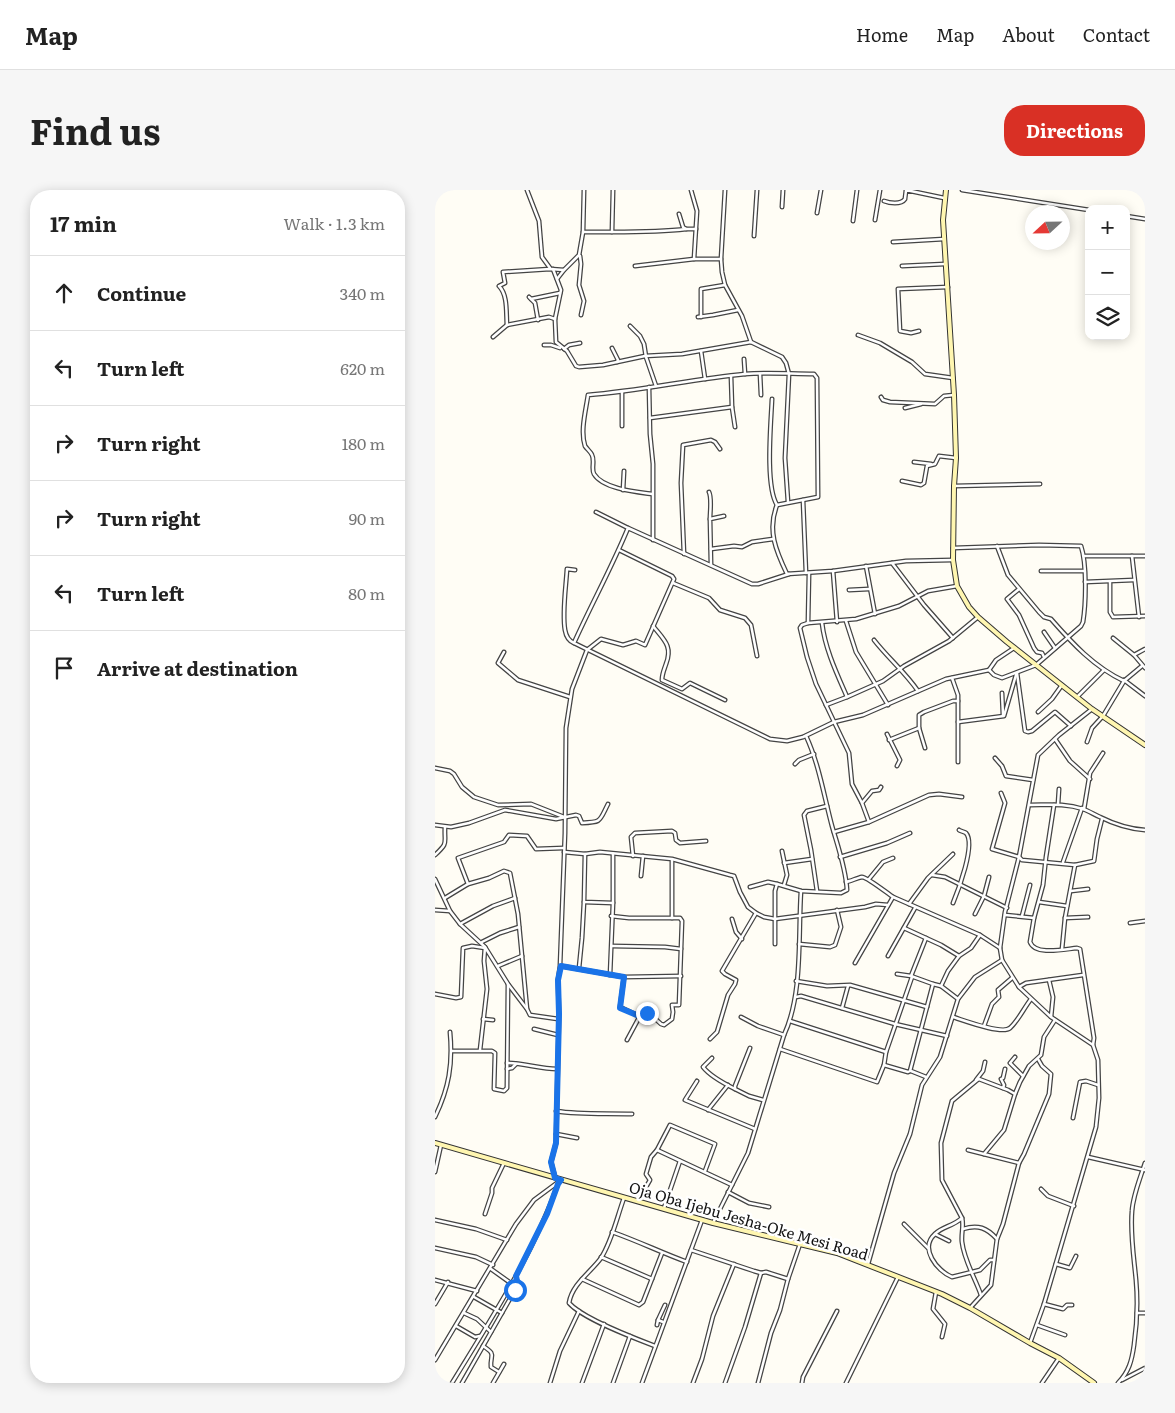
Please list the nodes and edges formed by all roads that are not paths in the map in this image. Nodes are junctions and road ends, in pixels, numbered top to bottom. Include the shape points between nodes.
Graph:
1 (527, 190) edge
2 (584, 190) edge
3 (613, 190) edge
4 (691, 190) edge
5 (725, 190) edge
6 (757, 190) edge
7 (783, 190) edge
8 (821, 190) edge
9 (857, 190) edge
10 (880, 190) edge
11 (946, 190) edge
12 (961, 190) edge
13 (945, 198) junction
14 (884, 201) dead end
15 (782, 207) dead end
16 (1085, 209) edge
17 (817, 213) dead end
18 (679, 214) dead end
19 (1130, 217) edge
20 (1145, 219) edge
21 (875, 220) dead end
22 (853, 221) dead end
23 (686, 229) junction
24 (696, 229) junction
25 (583, 232) junction
26 (612, 232) junction
27 (754, 236) dead end
28 (944, 239) junction
29 (893, 242) dead end
30 (579, 255) junction
31 (721, 259) junction
32 (694, 260) junction
33 (945, 264) junction
34 (635, 266) dead end
35 (902, 266) dead end
36 (552, 269) junction
37 (564, 270) junction
38 (557, 279) junction
39 (725, 285) junction
40 (947, 287) junction
41 (560, 293) junction
42 (738, 310) junction
43 (581, 315) dead end
44 (555, 318) junction
45 (538, 320) junction
46 (507, 324) junction
47 (629, 326) dead end
48 (919, 331) dead end
49 (857, 335) dead end
50 (493, 337) dead end
51 (751, 342) junction
52 (579, 343) dead end
53 (544, 345) dead end
54 (563, 348) junction
55 (612, 348) dead end
56 (701, 351) junction
57 (646, 357) junction
58 (744, 359) dead end
59 (617, 362) junction
60 (745, 374) junction
61 (761, 374) junction
62 (789, 374) junction
63 (731, 376) junction
64 (953, 378) junction
65 (705, 379) junction
66 (656, 386) junction
67 (649, 387) junction
68 (622, 392) junction
69 (761, 395) dead end
70 (954, 395) junction
71 (881, 397) dead end
72 (772, 399) dead end
73 (921, 404) junction
74 (732, 407) junction
75 (905, 408) dead end
76 (649, 418) junction
77 (623, 426) dead end
78 (735, 427) dead end
79 (721, 449) dead end
80 (956, 458) junction
81 (914, 462) dead end
82 (935, 464) junction
83 (624, 471) dead end
84 (902, 481) dead end
85 (1040, 484) dead end
86 (953, 486) junction
87 (623, 490) junction
88 (709, 492) dead end
89 (652, 494) junction
90 (803, 500) junction
91 (788, 502) junction
92 (777, 505) junction
93 (596, 512) dead end
94 (724, 516) dead end
95 (710, 519) junction
96 (628, 528) junction
97 (773, 539) junction
98 (653, 540) junction
99 (997, 546) junction
100 (953, 548) junction
101 (711, 549) junction
102 (619, 550) junction
103 (683, 554) junction
104 (1083, 556) junction
105 (1132, 556) junction
106 (1145, 556) edge
107 (953, 560) junction
108 (892, 563) junction
109 (711, 565) junction
110 (866, 566) junction
111 (575, 570) dead end
112 (833, 570) junction
113 (1041, 571) dead end
114 (1084, 571) junction
115 (807, 573) junction
116 (789, 574) junction
117 (1134, 580) junction
118 (673, 582) junction
119 (1085, 582) junction
120 (1110, 582) junction
121 (957, 586) junction
122 (869, 589) junction
123 (1019, 589) junction
124 (849, 590) dead end
125 (917, 596) junction
126 (875, 614) junction
127 (1145, 616) edge
128 (979, 617) junction
129 (1139, 617) junction
130 (846, 621) junction
131 (837, 622) junction
132 (822, 623) junction
133 (808, 624) junction
134 (653, 626) junction
135 (1044, 632) dead end
136 (953, 638) junction
137 (1067, 638) junction
138 (1113, 638) dead end
139 (874, 640) dead end
140 (574, 643) junction
141 (1014, 648) junction
142 (1055, 648) junction
143 (1145, 649) edge
144 (587, 650) junction
145 (504, 652) dead end
146 (1134, 655) junction
147 (757, 656) dead end
148 (1044, 657) junction
149 (1036, 664) junction
150 (1143, 667) edge
151 (900, 669) junction
152 (989, 670) junction
153 (1104, 670) junction
154 (1016, 673) junction
155 (952, 678) junction
156 (1124, 681) junction
157 (875, 684) junction
158 (1062, 685) junction
159 (918, 691) junction
160 (1002, 693) dead end
161 (1145, 696) edge
162 (570, 697) junction
163 (847, 697) junction
164 (1077, 697) junction
165 (725, 700) dead end
166 (958, 701) junction
167 (826, 705) junction
168 (888, 705) junction
169 (1092, 709) junction
170 (1037, 712) dead end
171 (1004, 716) junction
172 (1103, 716) junction
173 (834, 722) junction
174 (958, 722) junction
175 (1071, 726) junction
176 (919, 728) junction
177 (887, 734) dead end
178 (806, 736) junction
179 (1055, 739) junction
180 (889, 740) junction
181 (1087, 742) dead end
182 (1145, 745) edge
183 (925, 748) dead end
184 (1103, 753) dead end
185 (814, 754) junction
186 (995, 758) dead end
187 (958, 762) dead end
188 (795, 764) dead end
189 (897, 766) dead end
190 (435, 768) edge
191 (1090, 779) junction
192 (1033, 780) junction
193 (881, 787) dead end
194 (1059, 789) dead end
195 (1001, 793) dead end
196 (962, 796) dead end
197 (862, 803) junction
198 (608, 804) dead end
199 (1056, 804) junction
200 (1030, 805) junction
201 (827, 806) junction
202 (1083, 809) junction
203 (565, 818) junction
204 (1102, 818) junction
205 (869, 822) junction
206 (435, 825) edge
207 (445, 827) junction
208 (959, 830) dead end
209 (1145, 830) edge
210 (834, 832) junction
211 (910, 833) dead end
212 (706, 841) dead end
213 (564, 850) junction
214 (782, 851) dead end
215 (585, 854) junction
216 (613, 854) junction
217 (953, 854) dead end
218 (435, 856) edge
219 (633, 856) junction
220 (643, 856) junction
221 (840, 857) junction
222 (1019, 857) junction
223 (893, 858) dead end
224 (671, 859) junction
225 (813, 859) junction
226 (1045, 862) junction
227 (1063, 862) junction
228 (784, 863) junction
229 (1075, 865) junction
230 (932, 875) junction
231 (641, 876) dead end
232 (989, 877) dead end
233 (435, 879) edge
234 (869, 879) junction
235 (846, 882) junction
236 (469, 884) junction
237 (777, 884) junction
238 (960, 884) junction
239 (1030, 885) dead end
240 (785, 886) junction
241 (750, 887) dead end
242 (1087, 889) dead end
243 (801, 891) junction
244 (1071, 891) junction
245 (817, 892) junction
246 (984, 896) junction
247 (893, 897) junction
248 (445, 898) junction
249 (515, 898) junction
250 (583, 902) junction
251 (1039, 902) junction
252 (613, 903) junction
253 (953, 903) dead end
254 (909, 904) junction
255 (888, 905) junction
256 (1067, 906) junction
257 (915, 908) junction
258 (1007, 908) junction
259 (435, 910) edge
260 (837, 910) junction
261 (845, 910) junction
262 (450, 911) junction
263 (756, 914) junction
264 (975, 914) dead end
265 (1005, 915) junction
266 (611, 916) junction
267 (799, 916) junction
268 (1022, 916) junction
269 (1088, 917) dead end
270 (671, 918) junction
271 (1034, 918) junction
272 (1065, 918) junction
273 (731, 919) dead end
274 (775, 919) junction
275 (840, 919) junction
276 (1145, 921) edge
277 (1130, 923) dead end
278 (460, 924) junction
279 (519, 928) junction
280 (904, 928) junction
281 (980, 936) junction
282 (926, 938) junction
283 (742, 939) junction
284 (482, 942) junction
285 (775, 944) dead end
286 (799, 944) junction
287 (612, 946) junction
288 (485, 948) junction
289 (1000, 948) junction
290 (1062, 949) junction
291 (681, 950) junction
292 (522, 956) junction
293 (888, 956) dead end
294 (959, 956) junction
295 (1002, 960) junction
296 (855, 963) dead end
297 (498, 966) junction
298 (561, 966) junction
299 (579, 968) junction
300 (897, 974) dead end
301 (610, 975) junction
302 (1083, 975) junction
303 (681, 976) junction
304 (911, 976) junction
305 (624, 977) junction
306 (1012, 978) junction
307 (1049, 980) junction
308 (796, 981) junction
309 (508, 984) junction
310 (933, 984) junction
311 (848, 986) junction
312 (941, 986) junction
313 (1019, 987) junction
314 (435, 994) edge
315 (796, 997) junction
316 (958, 999) junction
317 (1031, 1000) junction
318 (903, 1001) junction
319 (927, 1007) junction
320 (842, 1008) junction
321 (527, 1009) junction
322 (639, 1016) junction
323 (741, 1017) dead end
324 (953, 1017) junction
325 (1051, 1017) junction
326 (483, 1019) junction
327 (558, 1019) junction
328 (493, 1020) dead end
329 (1055, 1020) junction
330 (790, 1021) junction
331 (895, 1024) junction
332 (984, 1026) junction
333 (534, 1028) dead end
334 (921, 1030) junction
335 (450, 1032) dead end
336 (558, 1035) junction
337 (783, 1035) junction
338 (947, 1036) junction
339 (627, 1040) dead end
340 (710, 1040) dead end
341 (1093, 1045) junction
342 (750, 1048) dead end
343 (780, 1049) junction
344 (480, 1050) junction
345 (452, 1051) junction
346 (886, 1052) junction
347 (1015, 1057) dead end
348 (712, 1058) dead end
349 (1038, 1059) junction
350 (985, 1062) dead end
351 (507, 1063) junction
352 (517, 1063) junction
353 (884, 1065) junction
354 (507, 1069) junction
355 (557, 1069) junction
356 (1005, 1069) dead end
357 (910, 1071) junction
358 (1023, 1076) junction
359 (925, 1077) junction
360 (697, 1081) dead end
361 (976, 1081) junction
362 (727, 1085) junction
363 (1099, 1085) junction
364 (1002, 1088) junction
365 (735, 1089) junction
366 (1015, 1094) junction
367 (763, 1100) junction
368 (708, 1110) junction
369 (556, 1111) junction
370 (632, 1114) dead end
371 (435, 1117) edge
372 (1073, 1118) dead end
373 (755, 1129) junction
374 (556, 1134) junction
375 (577, 1138) dead end
376 (435, 1143) edge
377 (441, 1145) junction
378 (657, 1150) junction
379 (968, 1150) dead end
380 (985, 1154) junction
381 (1088, 1157) junction
382 (680, 1161) junction
383 (1019, 1163) junction
384 (1145, 1163) edge
385 (504, 1164) junction
386 (1144, 1170) edge
387 (435, 1172) edge
388 (705, 1172) junction
389 (555, 1178) junction
390 (559, 1182) junction
391 (732, 1185) junction
392 (1041, 1189) dead end
393 (728, 1192) junction
394 (625, 1197) junction
395 (638, 1201) junction
396 (1074, 1206) junction
397 (769, 1207) dead end
398 (664, 1208) junction
399 (485, 1214) dead end
400 (962, 1218) junction
401 (702, 1219) junction
402 (435, 1220) edge
403 (713, 1223) junction
404 (905, 1224) dead end
405 (963, 1229) junction
406 (612, 1232) junction
407 (935, 1234) junction
408 (997, 1239) junction
409 (507, 1240) junction
410 (949, 1241) dead end
411 (800, 1244) junction
412 (435, 1248) edge
413 (928, 1248) junction
414 (691, 1250) junction
415 (662, 1253) junction
416 (1076, 1256) dead end
417 (601, 1257) junction
418 (994, 1260) junction
419 (687, 1262) junction
420 (734, 1264) junction
421 (868, 1264) junction
422 (1056, 1264) junction
423 (493, 1265) junction
424 (491, 1269) junction
425 (972, 1272) junction
426 (761, 1273) junction
427 (516, 1276) junction
428 (898, 1277) junction
429 (582, 1279) junction
430 (652, 1279) junction
431 (788, 1279) junction
432 (435, 1280) edge
433 (447, 1282) junction
434 (512, 1284) junction
435 (477, 1291) junction
436 (936, 1292) junction
437 (981, 1295) junction
438 (473, 1297) junction
439 (435, 1304) edge
440 (1044, 1304) junction
441 (665, 1305) dead end
442 (1072, 1305) dead end
443 (970, 1308) junction
444 (496, 1309) junction
445 (579, 1310) junction
446 (837, 1311) dead end
447 (464, 1312) junction
448 (502, 1313) junction
449 (1137, 1313) junction
450 (1145, 1313) edge
451 (658, 1320) junction
452 (663, 1322) junction
453 (604, 1324) junction
454 (657, 1325) dead end
455 (1037, 1325) junction
456 (456, 1326) junction
457 (486, 1326) junction
458 (491, 1332) junction
459 (1065, 1335) dead end
460 (480, 1336) junction
461 (630, 1336) junction
462 (942, 1337) dead end
463 (1030, 1343) junction
464 (483, 1346) junction
465 (655, 1346) junction
466 (1059, 1358) junction
467 (435, 1360) edge
468 (504, 1364) dead end
469 (1145, 1368) edge
470 (499, 1372) junction
471 (454, 1382) edge
472 (1119, 1382) edge
473 (462, 1383) edge
474 (493, 1383) edge
475 (550, 1383) edge
476 (582, 1383) edge
477 (613, 1383) edge
478 (642, 1383) edge
479 (693, 1383) edge
480 (725, 1383) edge
481 (758, 1383) edge
482 (802, 1383) edge
483 (846, 1383) edge
484 (1042, 1383) edge
485 (1094, 1383) edge

1 - 36 street via 539,221 542,257
2 - 25 street
3 - 26 street
4 - 24 street via 697,211
5 - 31 street
6 - 27 street
7 - 15 street
8 - 17 street
9 - 22 street
10 - 21 street
11 - 13 main road
12 - 16 street
13 - 14 street via 906,190 903,201 891,204
13 - 28 main road
18 - 23 street
19 - 20 street
23 - 24 street
23 - 26 street
24 - 32 street
25 - 26 street
25 - 30 street
28 - 29 street
28 - 33 main road
30 - 37 street
30 - 43 street via 579,285 584,301
31 - 32 street
31 - 39 street
32 - 34 street
33 - 35 street
33 - 40 main road
36 - 37 street
36 - 38 street
36 - 46 street via 503,272 505,283 499,286 504,292
37 - 38 street
38 - 41 street
39 - 42 street
39 - 42 street via 701,289 699,317
40 - 48 street via 898,289 900,331
40 - 64 main road
41 - 44 street
41 - 45 street via 530,298 536,305
42 - 51 street
44 - 45 street
44 - 54 street via 555,342
45 - 46 street
46 - 50 street
47 - 57 street via 642,339
49 - 64 street via 880,343 912,362 925,374
51 - 56 street
51 - 62 street via 782,357
52 - 54 street
53 - 54 street
54 - 59 street via 579,367
55 - 59 street
56 - 57 street
56 - 65 street
57 - 59 street
57 - 66 street
58 - 60 street
60 - 61 street
60 - 63 street
61 - 62 street
61 - 69 street
62 - 90 street via 814,374 817,378 818,497
62 - 91 street via 785,458
63 - 65 street
63 - 74 street
64 - 70 main road
65 - 66 street
66 - 67 street
67 - 68 street
67 - 76 street
68 - 77 street
68 - 87 street via 589,395 583,432 586,446 593,455 595,476
70 - 73 street via 944,396 935,404
70 - 80 main road
71 - 73 street via 890,402
72 - 92 street via 770,470
73 - 75 street
74 - 76 street
74 - 78 street
76 - 89 street
79 - 103 street via 711,440 683,446
80 - 82 street via 939,456
80 - 86 main road
81 - 82 street
82 - 84 street via 927,466 921,485
83 - 87 street
85 - 86 street
86 - 100 main road
87 - 89 street
88 - 95 street
89 - 98 street
90 - 91 street
90 - 115 street
91 - 92 street
92 - 97 street
93 - 96 street
94 - 95 street
95 - 101 street
96 - 98 street
96 - 102 street
97 - 101 street via 742,547
97 - 116 street
98 - 103 street
99 - 100 street
99 - 104 street via 1079,545
99 - 123 street via 1008,575
100 - 107 main road
101 - 109 street
102 - 118 street via 672,576
102 - 140 street
103 - 109 street
104 - 105 street
104 - 114 street
105 - 106 street
105 - 117 street
107 - 108 street
107 - 121 main road
108 - 110 street
108 - 125 street
109 - 116 street via 752,584
110 - 112 street
110 - 122 street
111 - 140 street via 567,569 565,608 565,630
112 - 115 street
112 - 131 street
113 - 114 street
114 - 119 street
115 - 116 street
115 - 133 street
117 - 120 street
117 - 129 street
118 - 134 street
118 - 147 street via 709,598 720,610 745,618 751,625
119 - 120 street
119 - 137 street via 1083,622
120 - 129 street via 1113,618
121 - 125 street
121 - 128 main road
122 - 124 street
122 - 126 street
123 - 137 street via 1044,617 1051,618
123 - 148 street via 1007,598 1019,615 1033,648
125 - 126 street
125 - 136 street
126 - 130 street
127 - 129 street
128 - 136 street
128 - 141 main road
130 - 131 street
130 - 157 street via 856,652
131 - 132 street
132 - 133 street
132 - 163 street via 823,634
133 - 167 street via 800,628 802,639
134 - 144 street via 645,645 636,641 623,645 601,638
134 - 165 street via 669,650 662,680 682,689 690,683
135 - 142 street
136 - 151 street
137 - 142 street
137 - 153 street
138 - 146 street
139 - 151 street
140 - 144 street
141 - 149 main road
141 - 152 street via 996,660
142 - 148 street
143 - 146 street
144 - 162 street
144 - 178 street via 770,739 787,741
145 - 162 street via 498,663 518,680
146 - 150 street
148 - 149 street
149 - 154 street
149 - 158 main road
150 - 156 street
151 - 157 street
151 - 159 street
152 - 154 street via 1002,678
152 - 155 street
153 - 156 street
153 - 164 street
154 - 171 street
154 - 175 street via 1025,731 1032,731 1055,712
155 - 159 street
155 - 166 street
156 - 161 street
156 - 172 street
157 - 163 street
157 - 168 street
158 - 164 main road
158 - 170 street
159 - 168 street
160 - 171 street
162 - 203 street via 566,728
163 - 167 street
164 - 169 main road
166 - 174 street
166 - 176 street via 921,713
167 - 173 street
168 - 173 street
169 - 172 main road
169 - 175 street
171 - 174 street
172 - 181 street via 1092,728
172 - 182 main road
173 - 178 street
173 - 197 street via 849,753 852,784
174 - 187 street
175 - 179 street
176 - 180 street
176 - 183 street
177 - 180 street
178 - 185 street
179 - 191 street via 1070,761
179 - 192 street via 1038,755
180 - 189 street via 900,760
184 - 191 street via 1093,767
185 - 188 street
185 - 201 street
186 - 192 street via 1006,776
190 - 203 street via 450,771 474,797 498,805 531,804
191 - 202 street
192 - 200 street
193 - 197 street via 872,791
194 - 199 street
195 - 222 street via 1005,803 991,848
196 - 205 street via 929,795
197 - 205 street
198 - 203 street via 596,823 581,823 576,815
199 - 200 street
199 - 202 street
199 - 226 street
200 - 222 street
201 - 210 street
201 - 225 street via 805,813
202 - 204 street
202 - 227 street
203 - 207 street via 505,810 469,823
203 - 213 street
204 - 209 street
204 - 229 street via 1094,861
205 - 210 street
206 - 207 street
207 - 218 street via 447,839
208 - 238 street via 966,833 968,839
210 - 221 street
211 - 221 street
212 - 219 street via 680,842 672,831 635,833 631,837
213 - 215 street
213 - 236 street via 536,849 527,836 511,835 504,842 459,858
213 - 298 street
214 - 228 street
215 - 216 street
215 - 250 street
216 - 219 street
216 - 252 street
217 - 230 street
219 - 220 street
220 - 224 street
220 - 231 street
221 - 235 street
222 - 226 street
222 - 258 street
223 - 234 street via 882,862
224 - 263 street via 733,876 745,903
224 - 270 street
225 - 228 street
225 - 245 street
226 - 227 street
226 - 251 street
227 - 229 street
228 - 240 street
229 - 244 street
230 - 238 street
230 - 254 street
232 - 246 street
233 - 248 street
234 - 235 street via 863,877
234 - 247 street
235 - 245 street via 847,890 843,893
236 - 248 street
236 - 249 street via 507,871 512,875
237 - 240 street
237 - 241 street via 768,882
237 - 274 street
238 - 246 street
238 - 253 street
239 - 268 street
240 - 243 street
242 - 244 street
243 - 245 street
243 - 267 street
244 - 256 street
246 - 258 street
246 - 264 street
247 - 254 street
247 - 255 street
248 - 262 street
249 - 278 street
249 - 279 street
250 - 252 street
250 - 299 street
251 - 256 street
251 - 271 street
252 - 266 street
254 - 257 street
255 - 261 street
255 - 296 street
256 - 272 street
257 - 280 street
257 - 281 street
258 - 265 street
259 - 262 street
260 - 261 street
260 - 267 street
260 - 275 street
261 - 275 street
262 - 278 street
263 - 274 street
263 - 283 street
265 - 268 street
265 - 289 street
266 - 270 street
266 - 287 street
267 - 274 street
267 - 286 street
268 - 271 street
269 - 272 street
270 - 291 street via 682,921
271 - 290 street via 1031,945 1043,951
272 - 290 street
273 - 283 street
274 - 285 street
275 - 286 street via 840,931 833,946
276 - 277 street
278 - 284 street
279 - 284 street
279 - 292 street
280 - 282 street
280 - 293 street
281 - 289 street
281 - 294 street
282 - 294 street
282 - 304 street
283 - 340 street via 722,971 736,980 717,1032
284 - 288 street
286 - 308 street
287 - 291 street
287 - 301 street
288 - 297 street
288 - 314 street via 463,948 461,997
288 - 326 street via 487,989
289 - 295 street
290 - 302 street via 1080,949
291 - 303 street
292 - 297 street
292 - 321 street
294 - 312 street
295 - 306 street
295 - 316 street via 975,977
297 - 309 street
298 - 299 street
298 - 327 street
299 - 301 street
300 - 304 street
301 - 305 street
302 - 307 street
302 - 341 street
303 - 305 street
303 - 322 street via 680,1004 672,1006 673,1015 666,1024 661,1024 649,1013
304 - 310 street
304 - 318 street
305 - 322 street via 620,1008
306 - 313 street
306 - 332 street via 998,990 999,996 992,1004
307 - 313 street
307 - 325 street via 1053,997
308 - 311 street
308 - 315 street
309 - 321 street
309 - 351 street
310 - 312 street
310 - 319 street
311 - 318 street
311 - 320 street
312 - 316 street
313 - 317 street
315 - 320 street
315 - 330 street
316 - 324 street
317 - 325 street
317 - 332 street via 1006,1031
318 - 319 street
318 - 331 street
319 - 334 street
320 - 331 street
321 - 327 street via 532,1017
322 - 339 street
323 - 337 street
324 - 332 street
324 - 338 street
325 - 329 street
326 - 328 street
326 - 344 street
327 - 336 street
329 - 341 street
329 - 349 street via 1044,1037 1042,1054
330 - 337 street
330 - 346 street
331 - 334 street
331 - 346 street
333 - 336 street
334 - 338 street
334 - 357 street
335 - 345 street
336 - 355 street
337 - 343 street
338 - 359 street via 937,1062
341 - 363 street via 1098,1060
342 - 365 street
343 - 353 street via 874,1081 878,1081
343 - 367 street
344 - 345 street
344 - 354 street via 495,1053 495,1090 507,1088
345 - 371 street via 445,1096
346 - 353 street
347 - 358 street via 1009,1063
348 - 362 street via 703,1067
349 - 358 street
349 - 383 street via 1051,1074 1049,1094
350 - 361 street
351 - 352 street
351 - 354 street
352 - 354 street
352 - 355 street
353 - 357 street
355 - 369 street
356 - 364 street
357 - 359 street
358 - 366 street
359 - 421 street
360 - 368 street via 685,1100
361 - 364 street via 979,1079
361 - 400 street via 952,1101 941,1143 942,1180
362 - 365 street
362 - 368 street
363 - 372 street via 1080,1082
363 - 381 street via 1098,1113
364 - 366 street
365 - 367 street
366 - 380 street via 1004,1130
367 - 373 street
368 - 373 street
369 - 370 street
369 - 374 street
373 - 391 street
374 - 375 street
374 - 389 street via 551,1162
376 - 377 main road, Oja Oba Ijebu Jesha-Oke Mesi Road
377 - 385 main road, Oja Oba Ijebu Jesha-Oke Mesi Road
377 - 387 street
378 - 382 street
378 - 388 street via 670,1125 715,1144
378 - 395 street via 651,1157 646,1174 649,1180
379 - 380 street
380 - 383 street
381 - 386 street
381 - 396 street
382 - 388 street
382 - 398 street
383 - 408 street
384 - 386 street
385 - 389 main road, Oja Oba Ijebu Jesha-Oke Mesi Road
385 - 399 street via 492,1188
386 - 449 street via 1131,1212
388 - 391 street
389 - 390 main road, Oja Oba Ijebu Jesha-Oke Mesi Road
390 - 394 main road, Oja Oba Ijebu Jesha-Oke Mesi Road
390 - 409 street via 534,1200
390 - 427 street
391 - 393 street
392 - 396 street via 1050,1197
393 - 397 street via 749,1203
393 - 403 street
394 - 395 main road, Oja Oba Ijebu Jesha-Oke Mesi Road
394 - 406 street
395 - 398 main road, Oja Oba Ijebu Jesha-Oke Mesi Road
396 - 422 street
398 - 401 main road, Oja Oba Ijebu Jesha-Oke Mesi Road
400 - 405 street
400 - 407 street
401 - 403 main road, Oja Oba Ijebu Jesha-Oke Mesi Road
401 - 414 street
402 - 409 street
403 - 411 main road, Oja Oba Ijebu Jesha-Oke Mesi Road
404 - 413 street
405 - 408 street via 979,1227
405 - 425 street via 962,1244
406 - 415 street
406 - 417 street
407 - 410 street
407 - 413 street
408 - 418 street
409 - 423 street
411 - 421 main road, Oja Oba Ijebu Jesha-Oke Mesi Road
411 - 431 street
412 - 423 street via 476,1257
413 - 425 street via 933,1261 951,1277
414 - 419 street
414 - 420 street
415 - 419 street
415 - 430 street
416 - 422 street via 1070,1268
417 - 429 street
417 - 430 street
418 - 425 street
418 - 437 street via 991,1285
419 - 452 street
420 - 426 street
420 - 479 street via 713,1316
421 - 428 main road, Oja Oba Ijebu Jesha-Oke Mesi Road
422 - 440 street
423 - 424 street
424 - 434 street
424 - 435 street
425 - 437 street
426 - 431 street
426 - 480 street
427 - 434 street
427 - 448 street via 517,1286
428 - 436 main road, Oja Oba Ijebu Jesha-Oke Mesi Road
428 - 483 street
429 - 430 street via 639,1306
429 - 445 street via 569,1301
431 - 481 street
432 - 433 street
433 - 435 street
433 - 439 street
434 - 444 street
435 - 438 street
436 - 443 main road, Oja Oba Ijebu Jesha-Oke Mesi Road
436 - 462 street via 933,1310 945,1324
437 - 443 street
438 - 444 street
438 - 447 street
440 - 442 street via 1063,1309
440 - 455 street
441 - 451 street
443 - 463 main road, Oja Oba Ijebu Jesha-Oke Mesi Road
444 - 448 street
444 - 457 street
445 - 453 street
445 - 475 street via 560,1351
446 - 482 street
447 - 456 street
447 - 457 street
448 - 458 street
449 - 450 street
449 - 472 street via 1132,1358
451 - 452 street
451 - 454 street
452 - 465 street
453 - 461 street
453 - 476 street
455 - 459 street
455 - 463 street
456 - 460 street via 475,1337
456 - 467 street
457 - 458 street
457 - 460 street
458 - 464 street
460 - 471 street
461 - 465 street
461 - 477 street
463 - 466 main road, Oja Oba Ijebu Jesha-Oke Mesi Road
464 - 470 street via 492,1352 491,1367
464 - 473 street
465 - 478 street
466 - 484 street
466 - 485 main road, Oja Oba Ijebu Jesha-Oke Mesi Road
468 - 470 street
469 - 472 street
470 - 474 street

